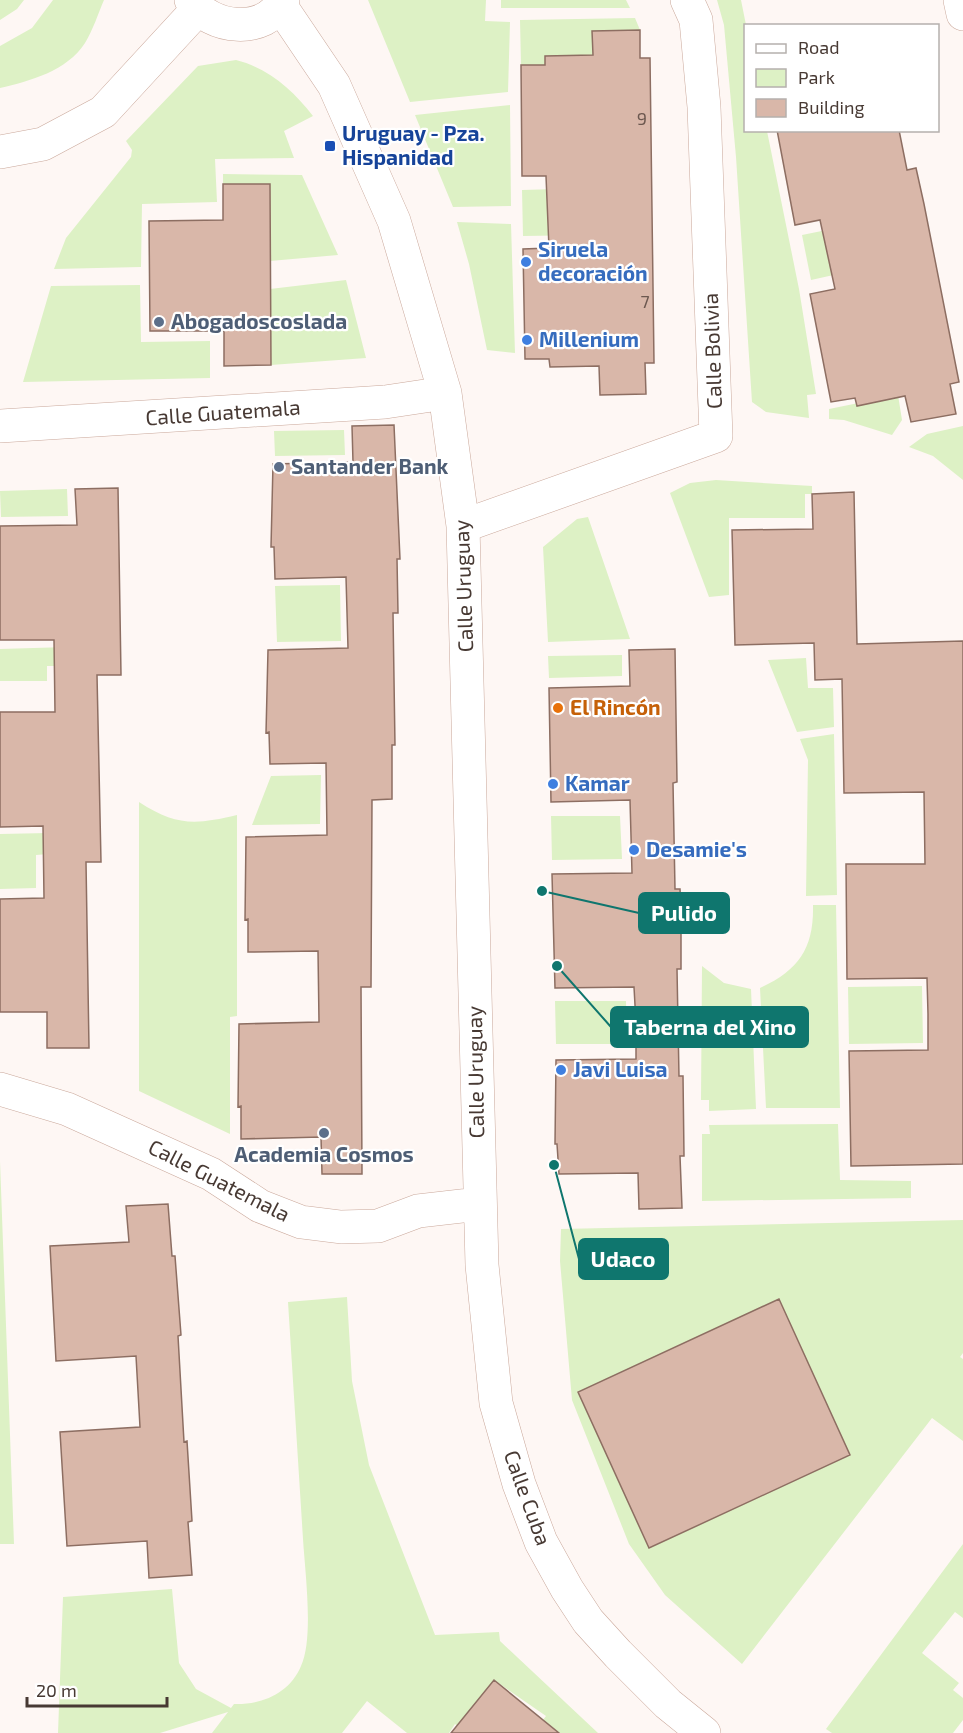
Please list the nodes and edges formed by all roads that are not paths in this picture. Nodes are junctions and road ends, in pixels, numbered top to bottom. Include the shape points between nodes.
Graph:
1 (687, 0) edge
2 (960, 0) edge
3 (281, 3) edge
4 (194, 5) edge
5 (963, 14) edge
6 (0, 152) edge
7 (445, 393) junction
8 (0, 426) edge
9 (464, 526) junction
10 (0, 1089) edge
11 (479, 1204) junction
12 (704, 1733) edge

1 - 9 street, Calle Bolivia via 696,20 704,107 716,436
2 - 5 street
3 - 4 street via 262,20 239,26 216,22
3 - 7 street, Calle Uruguay via 334,85 394,221
4 - 6 street via 103,112 43,144
7 - 8 street, Calle Guatemala via 385,402
7 - 9 street, Calle Uruguay
9 - 11 street, Calle Uruguay
10 - 11 street, Calle Guatemala via 67,1109 211,1174 260,1206 301,1222 378,1226 418,1211
11 - 12 street, Calle Cuba via 496,1403 519,1484 541,1542 588,1621 668,1704

